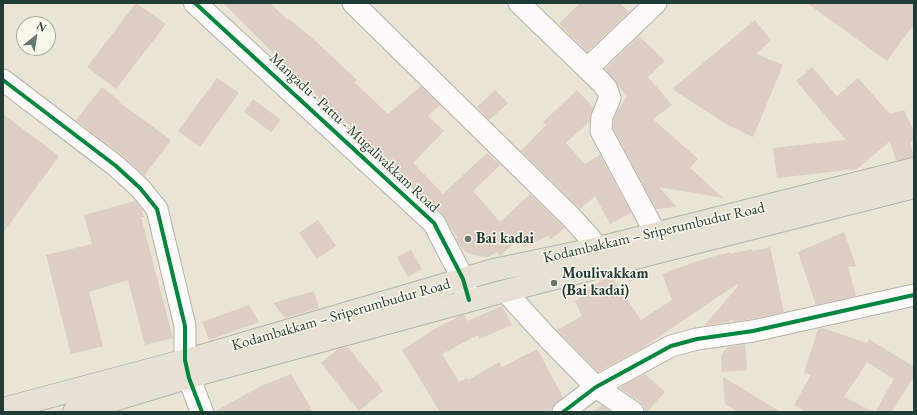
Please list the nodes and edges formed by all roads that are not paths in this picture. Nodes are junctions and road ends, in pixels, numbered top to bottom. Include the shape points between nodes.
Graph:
1 (195, 3) edge
2 (352, 3) edge
3 (519, 3) edge
4 (656, 3) edge
5 (587, 69) junction
6 (3, 80) edge
7 (914, 169) edge
8 (914, 187) edge
9 (659, 242) junction
10 (599, 248) junction
11 (494, 270) junction
12 (463, 279) junction
13 (505, 291) junction
14 (914, 295) edge
15 (469, 300) junction
16 (187, 369) junction
17 (596, 387) junction
18 (3, 409) edge
19 (74, 412) edge
20 (202, 412) edge
21 (563, 412) edge
22 (633, 412) edge

1 - 12 street, Mangadu - Pattu - Mugalivakkam Road via 434,223
2 - 10 street via 571,217
3 - 5 street
4 - 5 street
5 - 9 street via 607,89 610,98 602,117 601,131
6 - 16 street via 116,166 157,208 185,326
7 - 9 main road, Kodambakkam – Sriperumbudur Road
8 - 9 main road, Kodambakkam – Sriperumbudur Road
9 - 10 main road, Kodambakkam – Sriperumbudur Road
9 - 13 main road, Kodambakkam – Sriperumbudur Road
10 - 11 main road, Kodambakkam – Sriperumbudur Road
11 - 12 main road, Kodambakkam – Sriperumbudur Road
11 - 13 street
12 - 15 street, Mangadu - Pattu - Mugalivakkam Road
12 - 16 main road, Kodambakkam – Sriperumbudur Road
13 - 15 main road, Kodambakkam – Sriperumbudur Road
13 - 17 street
14 - 17 street via 753,331 697,339 671,346
15 - 16 main road, Kodambakkam – Sriperumbudur Road via 203,373
16 - 18 main road, Kodambakkam – Sriperumbudur Road
16 - 19 main road, Kodambakkam – Sriperumbudur Road
16 - 20 street
17 - 21 street
17 - 22 street

